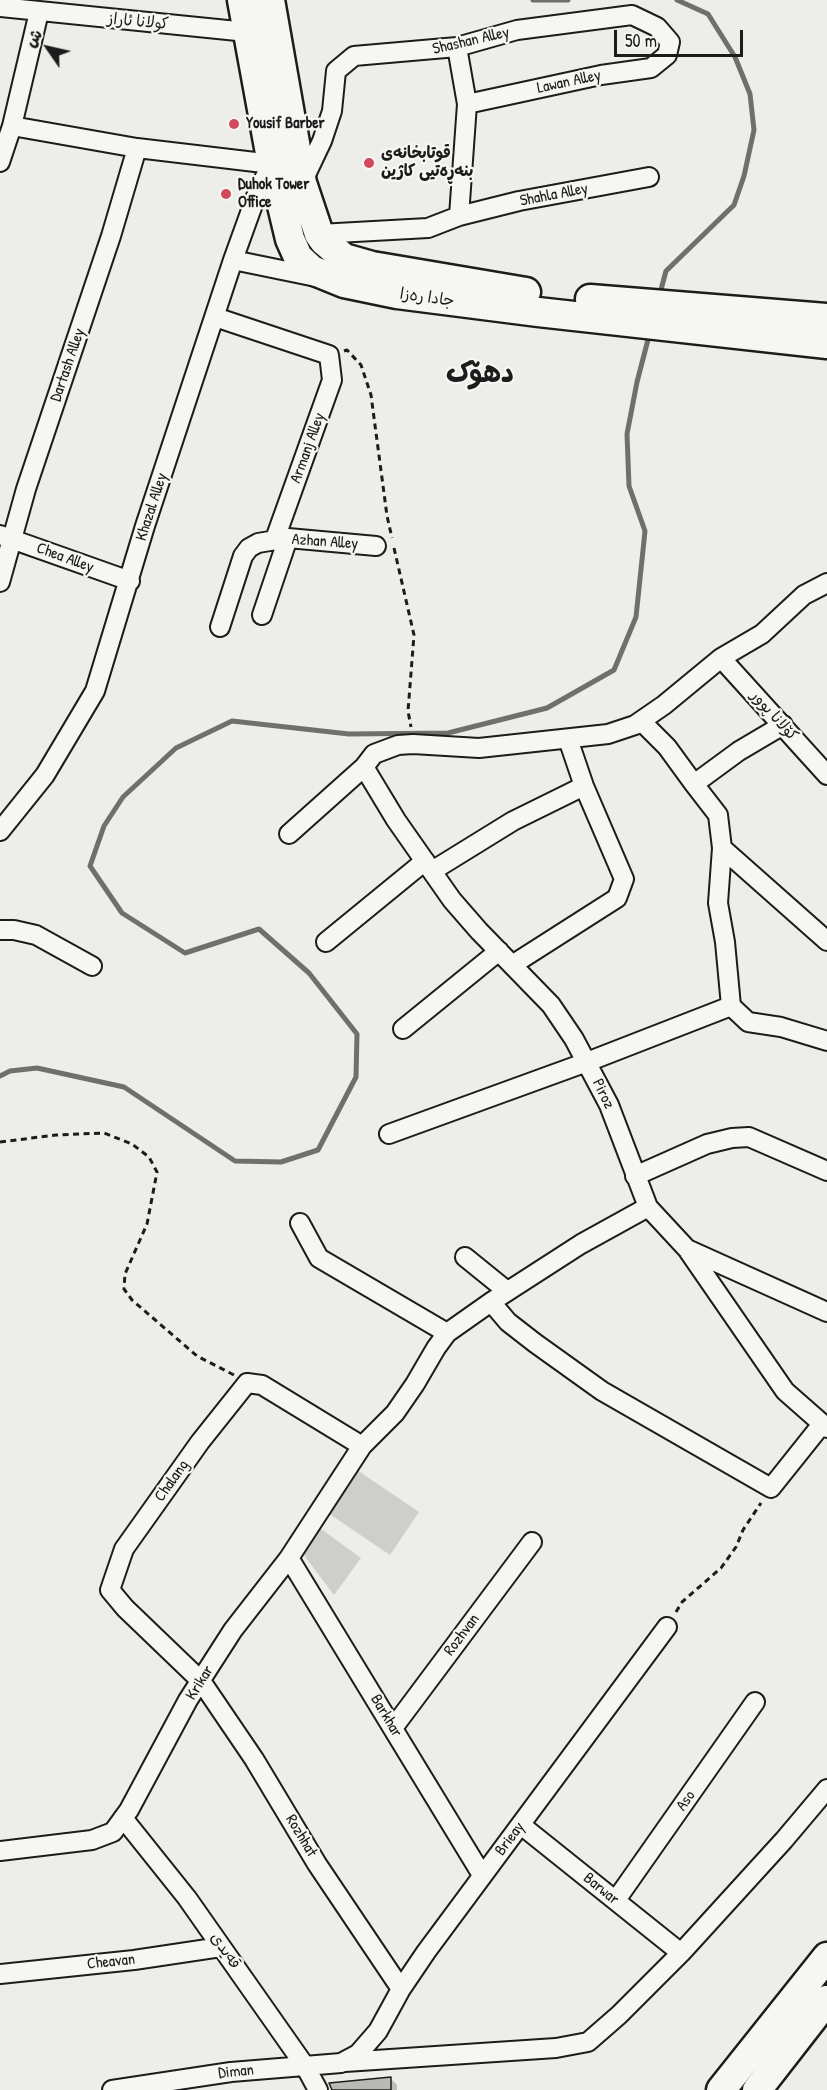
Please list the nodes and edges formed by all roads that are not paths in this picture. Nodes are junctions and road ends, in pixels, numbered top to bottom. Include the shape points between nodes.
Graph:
1 (242, 0) edge
2 (270, 0) edge
3 (0, 7) edge
4 (39, 12) junction
5 (249, 32) junction
6 (277, 34) junction
7 (457, 47) junction
8 (667, 55) joint
9 (467, 104) junction
10 (12, 126) junction
11 (137, 148) junction
12 (0, 162) edge
13 (272, 164) junction
14 (649, 177) dead end
15 (302, 183) junction
16 (459, 216) junction
17 (319, 234) junction
18 (233, 260) junction
19 (348, 284) junction
20 (540, 303) junction
21 (215, 317) junction
22 (827, 318) edge
23 (738, 323) junction
24 (827, 344) edge
25 (6, 537) edge
26 (281, 539) junction
27 (376, 546) dead end
28 (130, 581) junction
29 (0, 582) edge
30 (827, 583) edge
31 (262, 615) dead end
32 (220, 627) dead end
33 (721, 658) junction
34 (641, 721) junction
35 (783, 725) junction
36 (568, 739) junction
37 (364, 766) junction
38 (827, 775) edge
39 (694, 783) junction
40 (584, 786) junction
41 (0, 831) edge
42 (289, 834) dead end
43 (722, 848) junction
44 (428, 866) junction
45 (0, 930) edge
46 (827, 941) edge
47 (326, 942) dead end
48 (499, 951) junction
49 (512, 965) junction
50 (92, 966) dead end
51 (731, 1006) junction
52 (403, 1029) dead end
53 (827, 1041) edge
54 (587, 1062) junction
55 (389, 1134) dead end
56 (827, 1171) edge
57 (635, 1176) junction
58 (648, 1207) junction
59 (300, 1223) dead end
60 (687, 1249) junction
61 (465, 1257) dead end
62 (507, 1292) junction
63 (491, 1302) junction
64 (827, 1312) edge
65 (447, 1334) junction
66 (825, 1426) edge
67 (362, 1446) junction
68 (532, 1542) dead end
69 (289, 1558) junction
70 (667, 1627) road end
71 (201, 1681) junction
72 (756, 1702) dead end
73 (393, 1728) junction
74 (827, 1790) edge
75 (123, 1818) junction
76 (521, 1825) junction
77 (0, 1851) edge
78 (482, 1875) junction
79 (616, 1900) junction
80 (221, 1947) junction
81 (681, 1953) junction
82 (827, 1957) edge
83 (0, 1974) edge
84 (401, 1989) junction
85 (827, 2000) edge
86 (358, 2054) joint
87 (341, 2063) junction
88 (305, 2066) junction
89 (761, 2089) edge
90 (112, 2090) edge
91 (318, 2090) edge
92 (721, 2090) edge

1 - 5 main road, جادا ره‌زا
2 - 6 main road, جادا ره‌زا
3 - 4 street, کولانا ئاراز
4 - 5 street, کولانا ئاراز
4 - 10 street
5 - 6 street, کولانا ئاراز
5 - 13 main road, جادا ره‌زا
6 - 15 main road, جادا ره‌زا
7 - 8 street, Shashan Alley via 518,30 632,15 657,27 670,42
7 - 9 street
7 - 15 street, Shashan Alley via 354,56 336,71 332,111
8 - 9 street, Lawan Alley via 651,68
9 - 16 street
10 - 11 street
10 - 12 street
11 - 13 street
11 - 25 street, Dartash Alley via 26,489
13 - 18 street, Khazal Alley via 259,188
13 - 19 main road, جادا ره‌زا via 298,257 320,274
14 - 16 street, Shahla Alley
15 - 17 main road, جادا ره‌زا
16 - 17 street, Shahla Alley via 428,228
17 - 20 main road, جادا ره‌زا via 336,253 372,266
18 - 19 street
18 - 21 street, Khazal Alley
19 - 20 main road, جادا ره‌زا via 397,294
20 - 23 main road, جادا ره‌زا
21 - 26 street, Armanj Alley via 328,355 332,380
21 - 28 street, Khazal Alley
22 - 23 main road, جادا ره‌زا
23 - 24 main road, جادا ره‌زا
25 - 28 street, Chea Alley
25 - 29 street, Dartash Alley
26 - 27 street, Azhan Alley
26 - 31 street, Armanj Alley
26 - 32 street, Azhan Alley via 258,543 243,556
28 - 41 street, Khazal Alley via 95,691 45,775
30 - 33 street via 804,595 762,634
33 - 34 street
33 - 35 street, کۆلانا پوور
34 - 36 street via 608,734
34 - 39 street
35 - 38 street, کۆلانا پوور
35 - 39 street
36 - 37 street via 479,747 398,745 374,754
36 - 40 street
37 - 42 street
37 - 44 street, Piroz
39 - 43 street via 718,814
40 - 44 street
40 - 49 street via 624,879 617,898
43 - 46 street
43 - 51 street via 718,903
44 - 47 street
44 - 48 street, Piroz via 452,900
45 - 50 street via 36,935
48 - 49 street, Piroz
48 - 52 street
49 - 54 street, Piroz via 551,1005
51 - 53 street via 748,1022
51 - 54 street
54 - 55 street
54 - 57 street, Piroz via 609,1105
56 - 57 street via 749,1137 707,1144
57 - 58 street, Piroz
58 - 60 street, Piroz
58 - 62 street, Krikar
59 - 65 street via 319,1258
60 - 64 street
60 - 66 street, Piroz via 784,1391
61 - 62 street
62 - 63 street, Krikar
63 - 65 street, Krikar
63 - 66 street via 508,1322 602,1391 771,1488
65 - 67 street, Krikar via 395,1413
67 - 69 street, Krikar
67 - 71 street, Chalang via 262,1385 247,1383 124,1549 110,1590
68 - 73 street, Rozhvan
69 - 71 street, Krikar via 233,1630
69 - 73 street, Barkhar
70 - 76 street, Brieay
71 - 75 street, Krikar
71 - 84 street, Rozhhat
72 - 79 street, Aso
73 - 78 street, Barkhar
74 - 81 street
75 - 77 street, Krikar via 113,1832 92,1840
75 - 80 street, قەیدی
76 - 78 street, Brieay
76 - 79 street, Barwar
78 - 84 street, Brieay
79 - 81 street, Barwar
80 - 83 street, Cheavan
80 - 88 street, قەیدی
81 - 87 street via 588,2042 556,2048
82 - 92 main road
84 - 86 street, Brieay via 378,2031
85 - 89 main road
86 - 87 street, Diman
87 - 88 street, Diman
88 - 90 street, Diman via 231,2072
88 - 91 street, قەیدی

